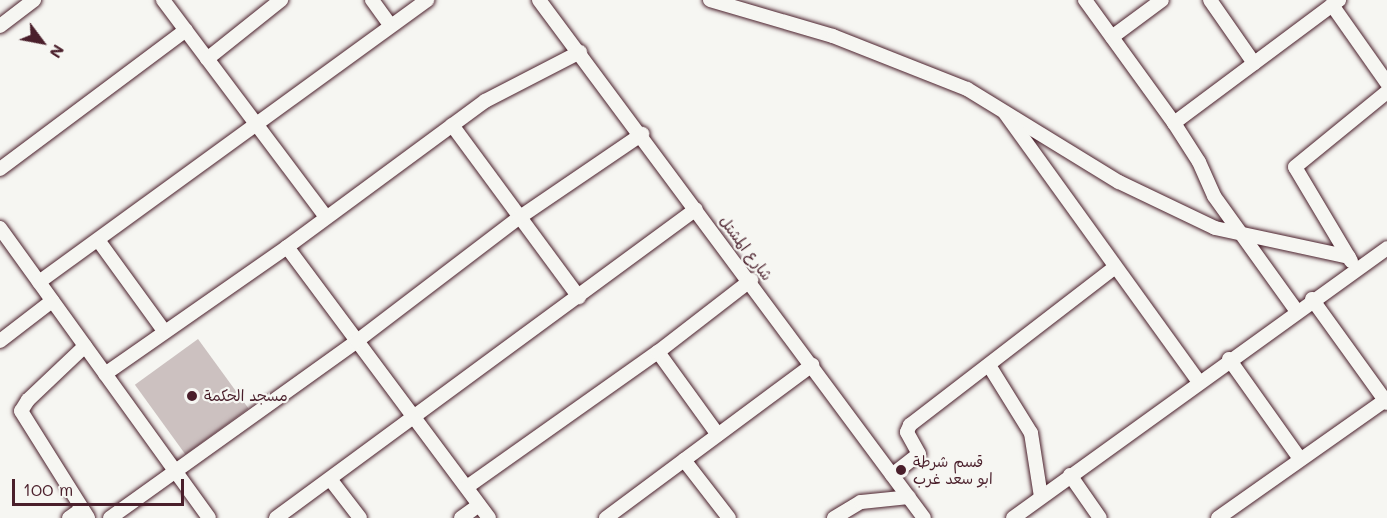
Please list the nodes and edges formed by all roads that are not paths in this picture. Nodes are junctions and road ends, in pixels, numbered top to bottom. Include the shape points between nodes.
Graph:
1 (34, 0) edge
2 (163, 0) edge
3 (372, 0) edge
4 (427, 0) edge
5 (539, 0) edge
6 (1085, 0) edge
7 (1162, 0) edge
8 (1209, 0) edge
9 (719, 1) edge
10 (276, 2) edge
11 (1336, 3) edge
12 (390, 25) junction
13 (0, 27) edge
14 (186, 30) junction
15 (1112, 37) junction
16 (580, 52) junction
17 (207, 59) junction
18 (1254, 63) junction
19 (1387, 83) edge
20 (1387, 92) edge
21 (1001, 108) junction
22 (1174, 123) junction
23 (452, 125) junction
24 (258, 126) junction
25 (642, 134) junction
26 (0, 169) edge
27 (696, 209) junction
28 (520, 217) junction
29 (326, 218) junction
30 (0, 228) edge
31 (1246, 237) junction
32 (98, 240) junction
33 (287, 247) junction
34 (1387, 248) edge
35 (1352, 263) junction
36 (1114, 268) junction
37 (751, 280) junction
38 (39, 282) junction
39 (579, 297) junction
40 (1312, 299) junction
41 (52, 301) junction
42 (1296, 310) junction
43 (164, 331) junction
44 (0, 341) edge
45 (357, 341) junction
46 (85, 346) junction
47 (658, 352) junction
48 (1229, 359) junction
49 (812, 365) junction
50 (990, 367) junction
51 (105, 374) junction
52 (1198, 381) junction
53 (1386, 401) edge
54 (415, 417) junction
55 (718, 435) junction
56 (1300, 459) junction
57 (684, 460) junction
58 (176, 473) junction
59 (892, 475) junction
60 (1070, 476) junction
61 (330, 479) junction
62 (467, 487) junction
63 (909, 497) junction
64 (1041, 497) junction
65 (479, 505) junction
66 (85, 513) edge
67 (282, 516) edge
68 (69, 518) edge
69 (110, 518) edge
70 (209, 518) edge
71 (360, 518) edge
72 (461, 518) edge
73 (489, 518) edge
74 (606, 518) edge
75 (729, 518) edge
76 (834, 518) edge
77 (924, 518) edge
78 (1013, 518) edge
79 (1100, 518) edge
80 (1218, 518) edge

1 - 13 street
2 - 14 street
3 - 12 street
4 - 12 street
5 - 16 street, شارع المشتل
6 - 15 street
7 - 15 street
8 - 18 street
9 - 21 street via 891,57
10 - 17 street
11 - 18 street
11 - 19 street
12 - 24 street
14 - 17 street
14 - 26 street
15 - 22 street
16 - 23 street via 485,101
16 - 25 street, شارع المشتل
17 - 24 street
18 - 22 street
20 - 35 street via 1295,167
21 - 31 street via 1119,182 1215,228
21 - 36 street
22 - 31 street via 1199,162 1214,196
23 - 28 street
23 - 29 street
24 - 29 street
24 - 32 street
25 - 27 street, شارع المشتل
25 - 28 street
27 - 37 street, شارع المشتل
27 - 39 street
28 - 39 street
28 - 45 street
29 - 33 street
30 - 38 street
31 - 35 street
31 - 42 street
32 - 38 street
32 - 43 street
33 - 43 street
33 - 45 street
34 - 35 street
35 - 40 street
36 - 50 street
36 - 52 street
37 - 47 street
37 - 49 street, شارع المشتل
38 - 41 street
39 - 54 street
40 - 42 street
40 - 53 street
41 - 44 street
41 - 46 street
42 - 48 street
43 - 51 street
45 - 54 street
45 - 58 street
46 - 51 street
46 - 66 street via 21,411
47 - 55 street
47 - 62 street
48 - 52 street
48 - 56 street
49 - 55 street
49 - 59 street, شارع المشتل
50 - 59 street via 907,428 919,454
50 - 64 street via 1031,433
51 - 58 street
52 - 60 street
53 - 56 street
54 - 61 street
54 - 62 street
55 - 57 street
56 - 80 street
57 - 74 street
57 - 75 street
58 - 69 street
58 - 70 street
59 - 63 street, شارع المشتل
60 - 64 street
60 - 79 street
61 - 67 street
61 - 71 street
62 - 65 street
63 - 76 street via 861,502
63 - 77 street, شارع المشتل
64 - 78 street
65 - 72 street
65 - 73 street
66 - 68 street

